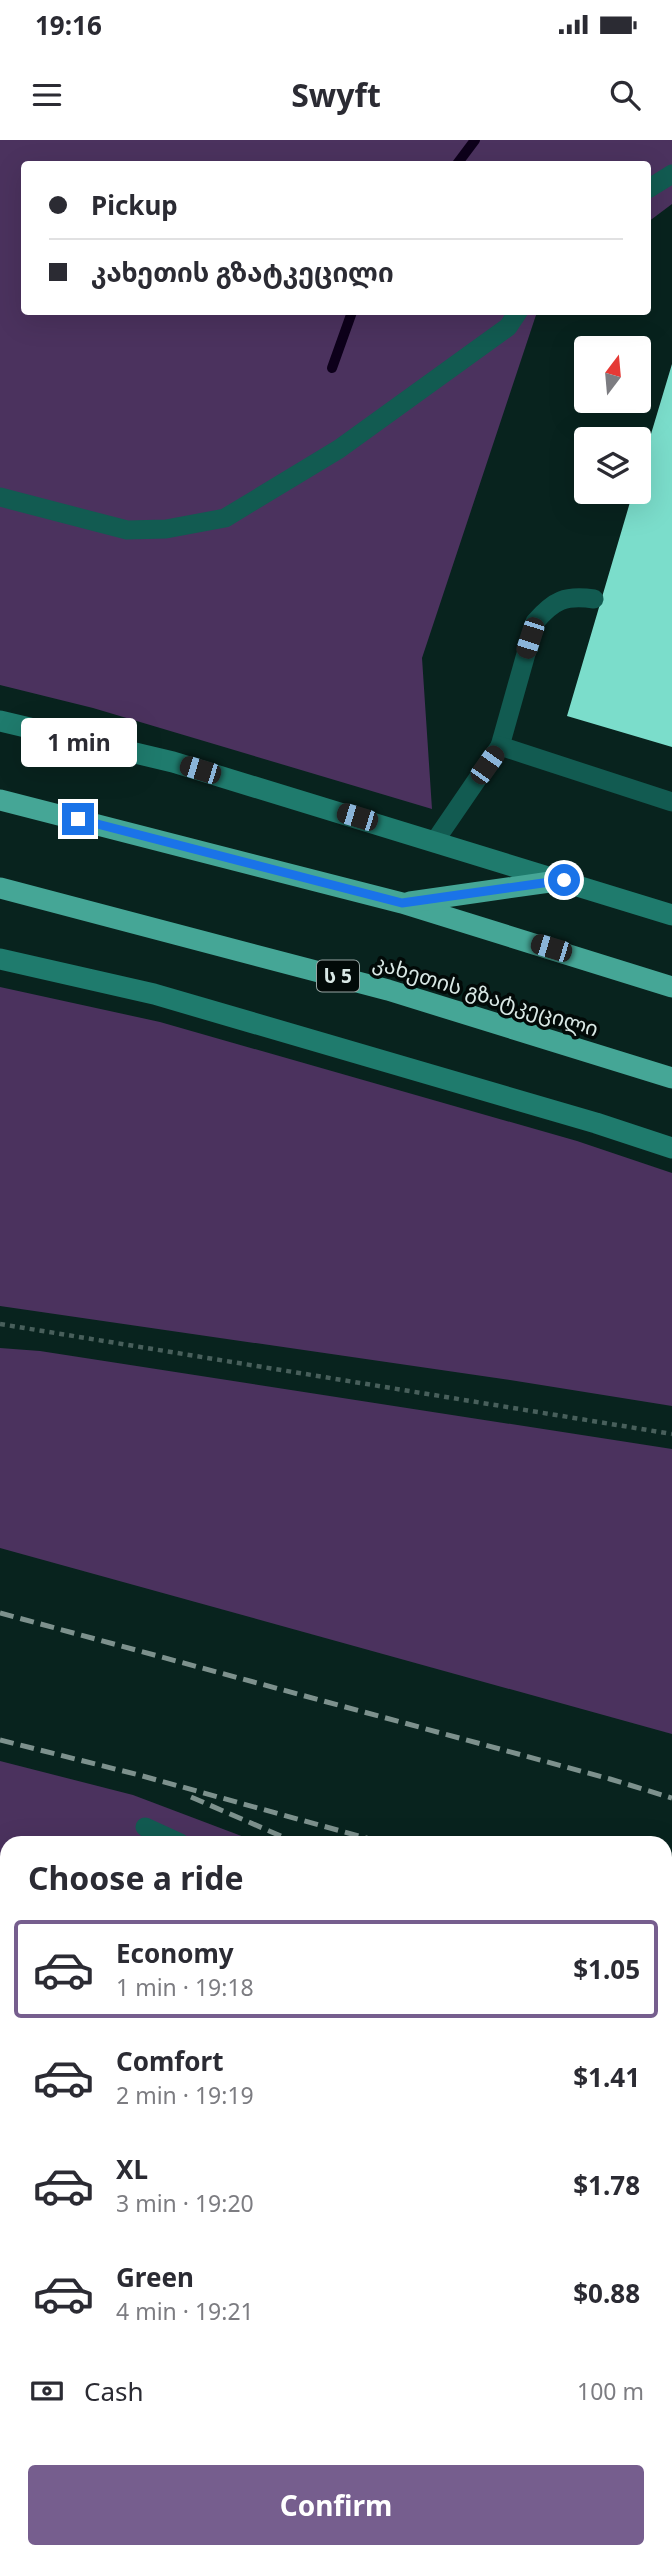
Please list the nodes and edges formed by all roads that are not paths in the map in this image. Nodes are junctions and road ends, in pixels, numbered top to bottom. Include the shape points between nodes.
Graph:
1 (672, 174) edge
2 (651, 187) edge
3 (516, 315) edge
4 (0, 497) edge
5 (594, 599) dead end
6 (0, 721) edge
7 (500, 747) junction
8 (0, 800) edge
9 (672, 802) edge
10 (435, 841) junction
11 (564, 880) junction
12 (0, 888) edge
13 (402, 903) junction
14 (672, 915) edge
15 (0, 958) edge
16 (672, 987) edge
17 (672, 1078) edge
18 (672, 1147) edge
19 (145, 1827) dead end
20 (165, 1836) edge

1 - 2 lane
3 - 4 lane via 508,327 339,449 225,519 128,530
5 - 7 lane via 572,596 549,606 535,622
6 - 10 street via 173,762
7 - 9 lane
7 - 10 lane
8 - 13 highway
10 - 11 street
11 - 13 highway
11 - 14 street
12 - 17 highway, კახეთის გზატკეცილი / ს 5 via 388,990
13 - 16 highway
15 - 18 street via 154,994
19 - 20 lane

